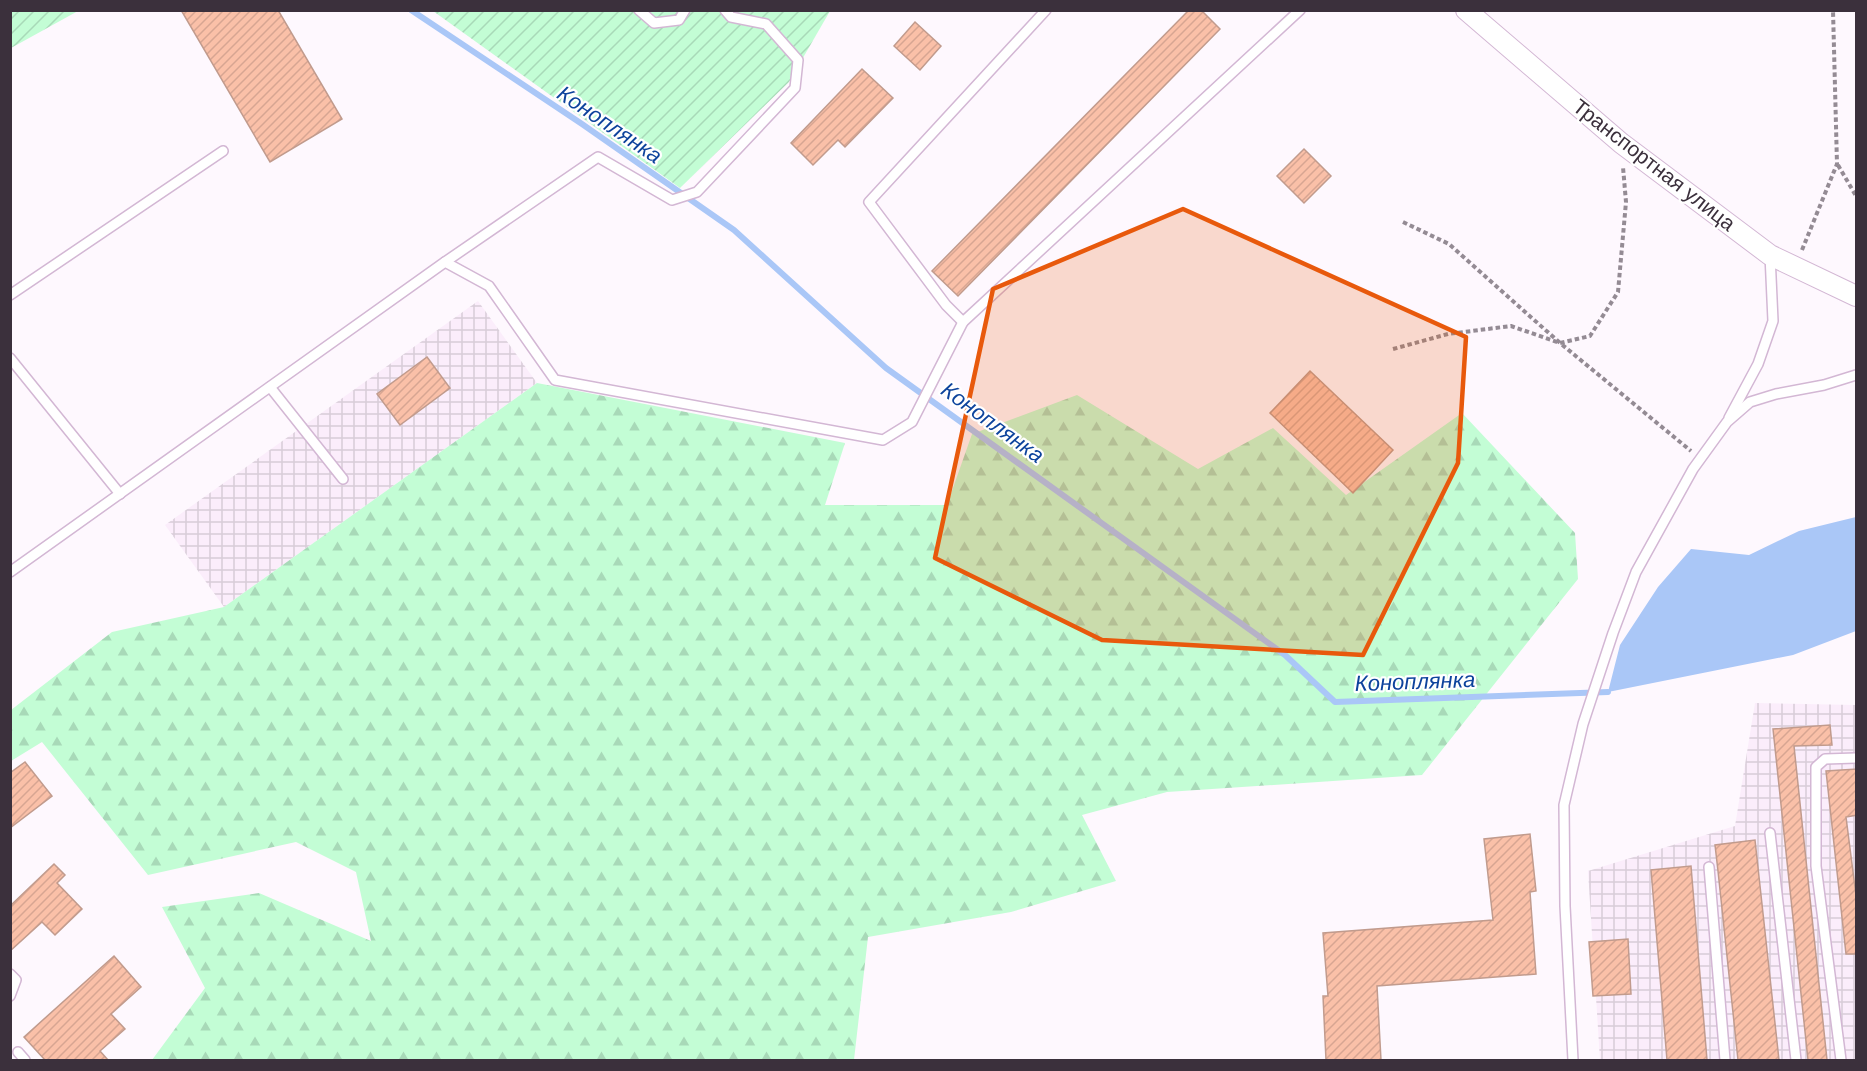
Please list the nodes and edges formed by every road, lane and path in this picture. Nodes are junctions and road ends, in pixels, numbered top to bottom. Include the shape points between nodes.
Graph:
1 (639, 10) edge
2 (685, 10) edge
3 (725, 10) edge
4 (1046, 10) edge
5 (1300, 10) edge
6 (1466, 10) edge
7 (1833, 10) edge
8 (1621, 143) junction
9 (223, 151) dead end
10 (1837, 164) junction
11 (1857, 196) edge
12 (1403, 222) dead end
13 (1770, 255) junction
14 (445, 262) junction
15 (1795, 268) junction
16 (10, 295) edge
17 (1857, 296) edge
18 (963, 322) junction
19 (1560, 343) junction
20 (1394, 349) dead end
21 (10, 358) edge
22 (1857, 375) edge
23 (270, 387) junction
24 (1727, 422) junction
25 (1700, 459) junction
26 (343, 479) dead end
27 (120, 494) junction
28 (10, 572) edge
29 (1857, 758) edge
30 (1770, 833) dead end
31 (1709, 867) dead end
32 (10, 974) edge
33 (10, 996) edge
34 (18, 1052) dead end
35 (25, 1060) edge
36 (1573, 1060) edge
37 (1725, 1060) edge
38 (1796, 1060) edge
39 (1841, 1060) edge

1 - 2 lane via 654,23 679,20
3 - 14 lane via 731,17 766,24 798,60 795,88 697,192 672,200 598,157
4 - 18 lane via 868,202
5 - 18 lane
6 - 8 street, Транспортная улица
7 - 10 path
8 - 13 street, Транспортная улица
8 - 19 path via 1626,202 1618,292 1590,336
9 - 16 lane
10 - 11 path
10 - 15 path
12 - 19 path via 1449,244
13 - 15 street, Транспортная улица
13 - 24 lane via 1773,321 1758,364
14 - 18 lane via 489,286 555,380 883,440 912,422
14 - 23 lane
15 - 17 street, Транспортная улица
19 - 20 path via 1511,326 1448,334
19 - 25 path
21 - 27 lane
22 - 24 lane via 1750,402
23 - 26 lane
23 - 27 lane
24 - 25 lane
25 - 36 lane via 1636,572 1583,724 1564,805
27 - 28 lane
29 - 39 lane via 1825,759 1816,767 1816,867
30 - 38 lane
31 - 37 lane
32 - 33 lane via 16,980
34 - 35 lane

